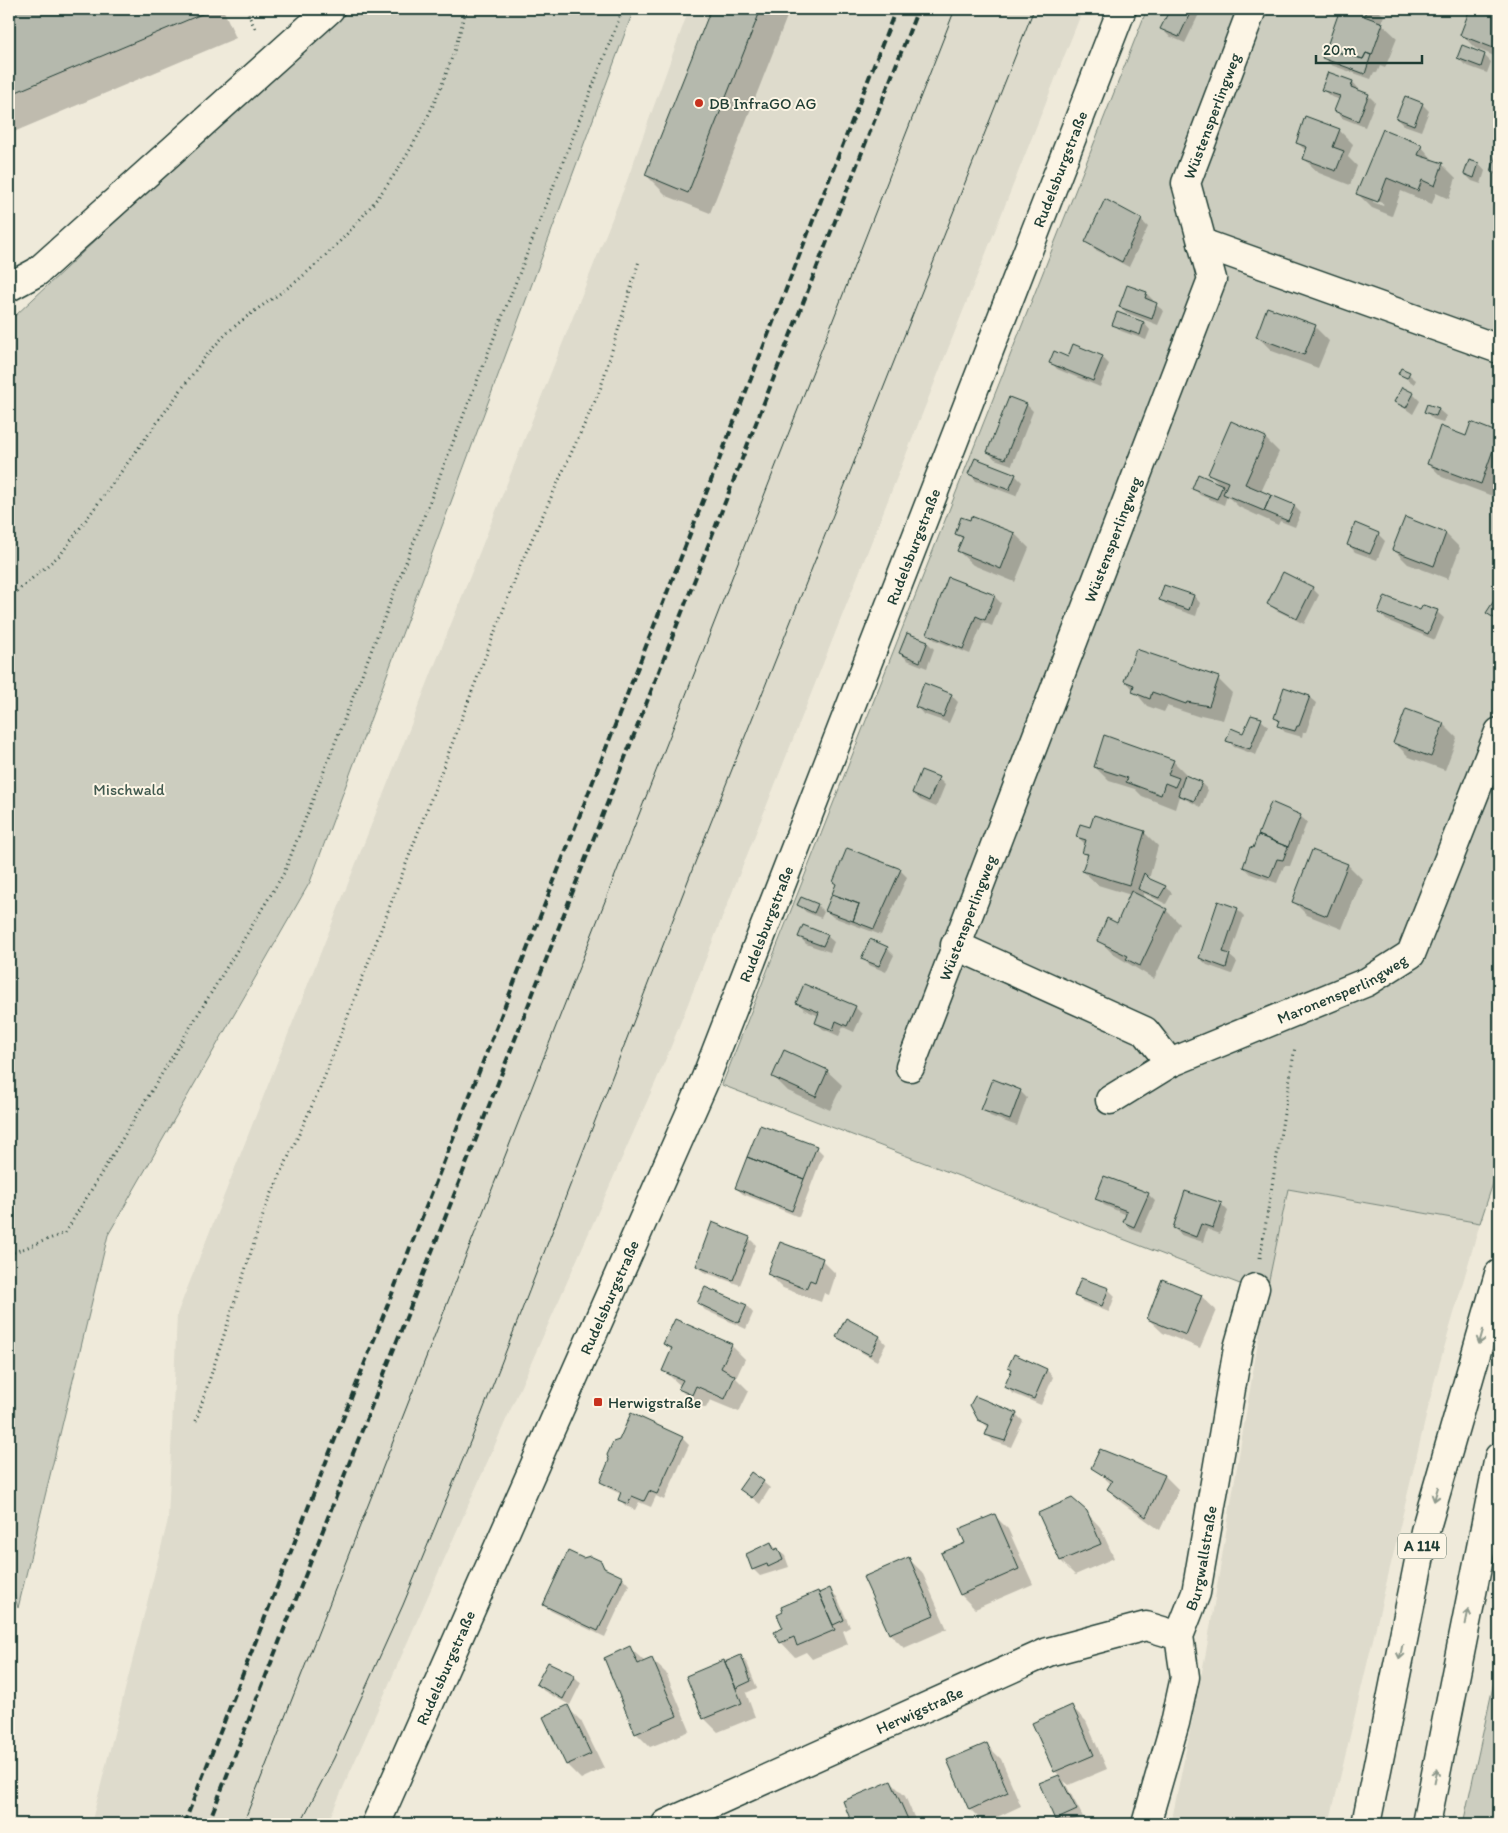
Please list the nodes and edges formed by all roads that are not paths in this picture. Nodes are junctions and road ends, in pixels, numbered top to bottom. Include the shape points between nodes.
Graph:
1 (330, 9) edge
2 (1122, 9) edge
3 (1252, 9) edge
4 (1202, 243) junction
5 (9, 287) edge
6 (1499, 349) edge
7 (1499, 732) edge
8 (955, 945) junction
9 (1170, 1063) junction
10 (910, 1067) dead end
11 (1110, 1100) dead end
12 (1499, 1274) edge
13 (1255, 1288) road end
14 (1499, 1457) edge
15 (1179, 1636) junction
16 (376, 1824) edge
17 (666, 1824) edge
18 (1146, 1824) edge
19 (1366, 1824) edge
20 (1426, 1824) edge

1 - 5 main road via 37,272
2 - 16 main road, Rudelsburgstraße via 704,1080
3 - 4 main road, Wüstensperlingweg via 1186,183
4 - 6 main road
4 - 8 main road, Wüstensperlingweg via 1212,279
7 - 9 main road, Maronensperlingweg via 1411,954 1367,982
8 - 9 main road via 1144,1031
8 - 10 main road, Wüstensperlingweg
9 - 11 main road, Maronensperlingweg
12 -> 19 main road, A 114 via 1425,1532
13 - 15 main road, Burgwallstraße via 1238,1348 1196,1593
20 -> 14 main road
15 - 17 main road, Herwigstraße via 1146,1626 1048,1652
15 - 18 main road via 1186,1676 1176,1723

